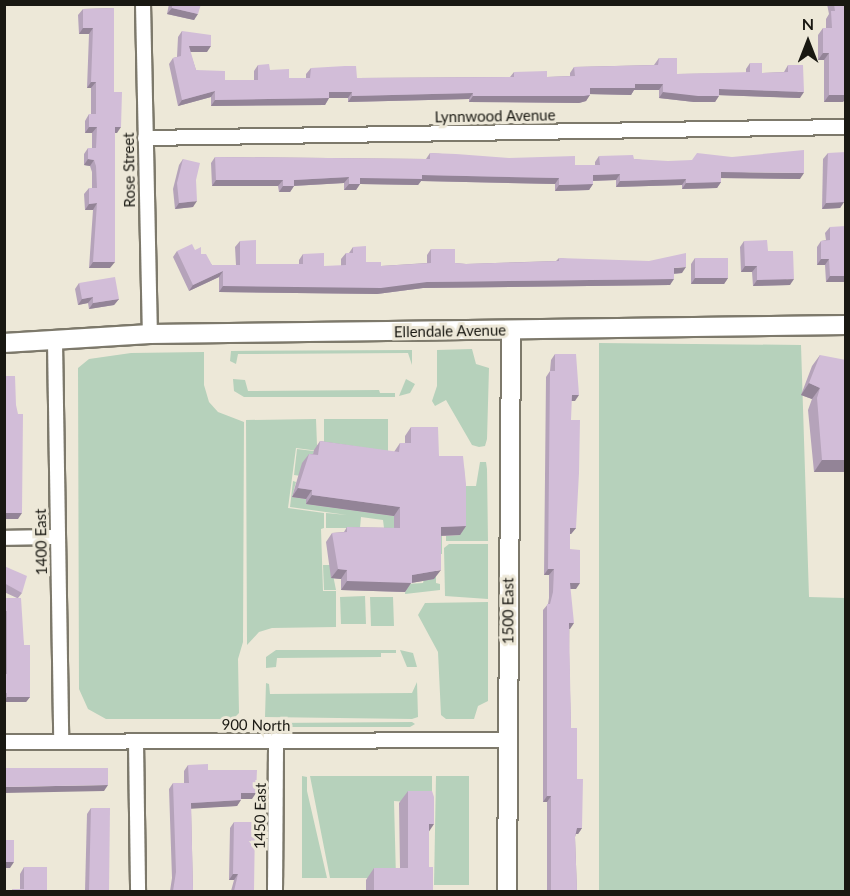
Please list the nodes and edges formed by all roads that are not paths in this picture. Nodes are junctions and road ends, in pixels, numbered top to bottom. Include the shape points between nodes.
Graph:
1 (143, 4) edge
2 (846, 127) edge
3 (145, 138) junction
4 (846, 324) edge
5 (511, 331) junction
6 (150, 334) junction
7 (55, 342) junction
8 (4, 343) edge
9 (58, 537) junction
10 (4, 538) edge
11 (276, 740) junction
12 (508, 740) junction
13 (4, 742) edge
14 (61, 742) junction
15 (136, 742) junction
16 (138, 891) edge
17 (275, 891) edge
18 (507, 891) edge

1 - 3 street, Rose Street
2 - 3 street, Lynnwood Avenue
3 - 6 street, Rose Street
4 - 5 street, Ellendale Avenue
5 - 6 street, Ellendale Avenue
5 - 12 street, 1500 East
6 - 7 street, Ellendale Avenue
7 - 8 street, Ellendale Avenue
7 - 9 street, 1400 East
9 - 10 street
9 - 14 street, 1400 East
11 - 12 street, 900 North
11 - 15 street, 900 North
11 - 17 street, 1450 East
12 - 18 street, 1500 East
13 - 14 street, 900 North
14 - 15 street, 900 North
15 - 16 street

